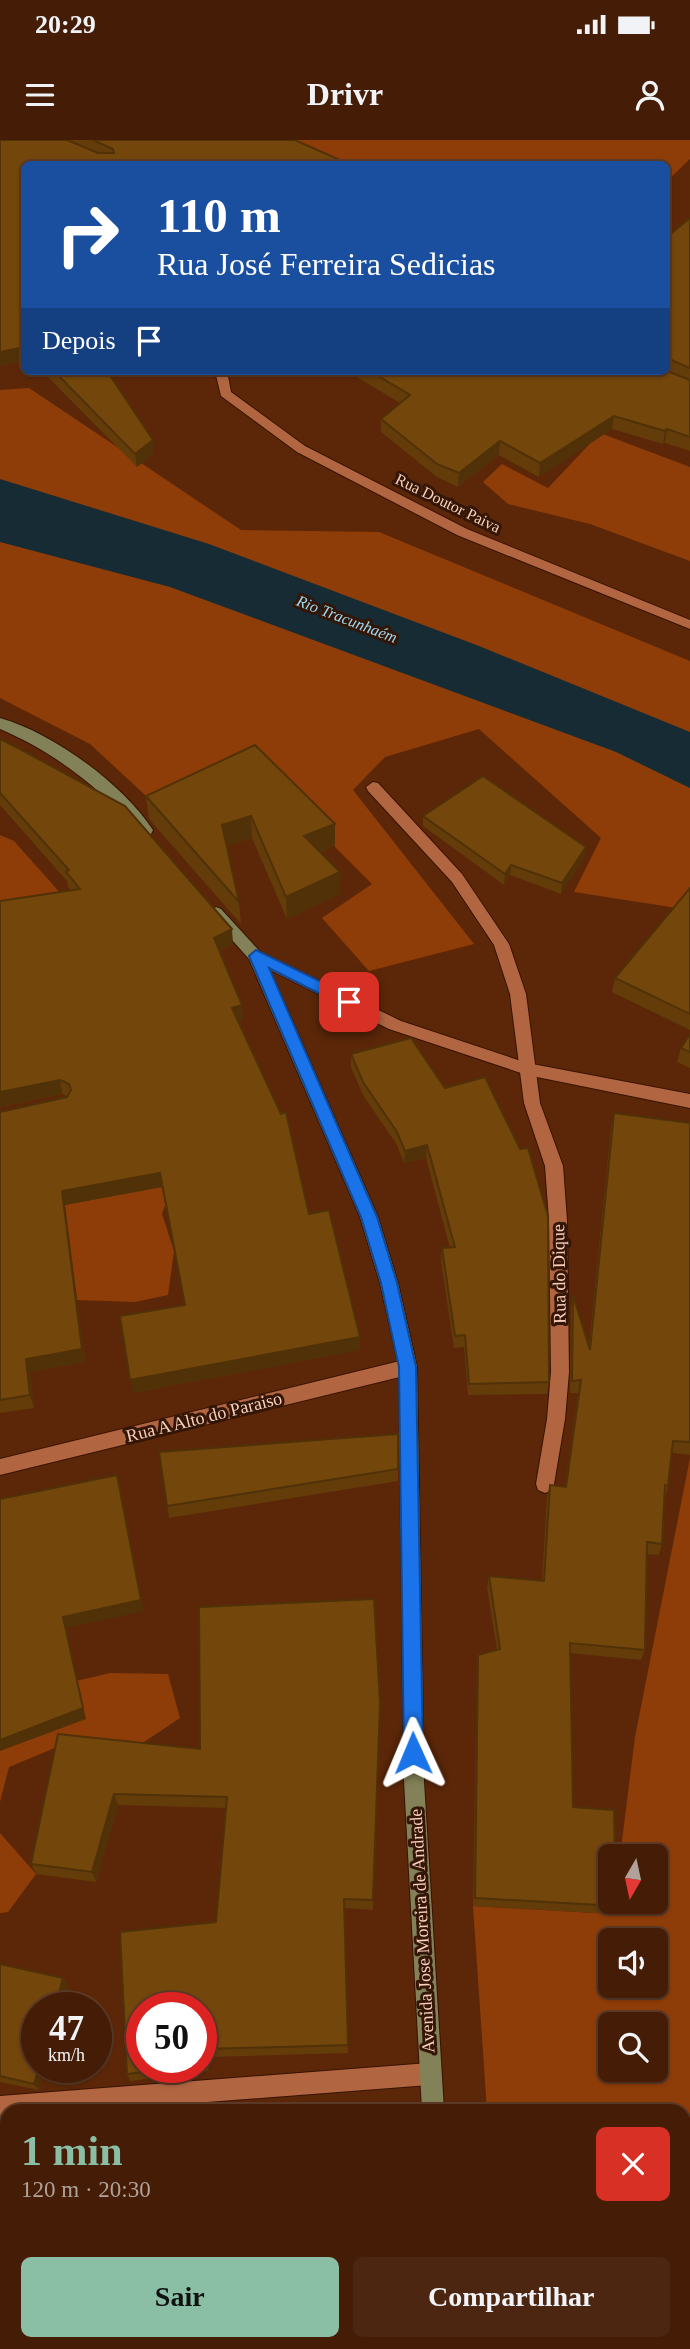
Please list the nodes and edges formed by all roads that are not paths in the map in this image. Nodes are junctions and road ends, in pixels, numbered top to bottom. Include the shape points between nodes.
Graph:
1 (222, 375) edge
2 (690, 625) edge
3 (0, 723) edge
4 (373, 787) dead end
5 (159, 846) edge
6 (202, 897) edge
7 (256, 956) junction
8 (527, 1069) junction
9 (690, 1101) edge
10 (408, 1367) junction
11 (0, 1467) edge
12 (545, 1483) dead end
13 (429, 2074) junction
14 (39, 2104) edge
15 (432, 2104) edge

1 - 2 street, Rua Doutor Paiva via 225,393 301,449 462,532
3 - 5 main road via 56,748 79,765 117,796
4 - 8 street, Rua do Dique via 457,878 501,944 517,994
6 - 7 main road, Avenida Jose Moreira de Andrade
7 - 8 street via 395,1025
7 - 10 main road, Avenida Jose Moreira de Andrade via 369,1217
8 - 9 street
8 - 12 street, Rua do Dique via 531,1103 554,1166 558,1220 560,1373
10 - 11 street, Rua A Alto do Paraiso
10 - 13 main road, Avenida Jose Moreira de Andrade via 414,1781
13 - 14 street
13 - 15 main road, Avenida Jose Moreira de Andrade

